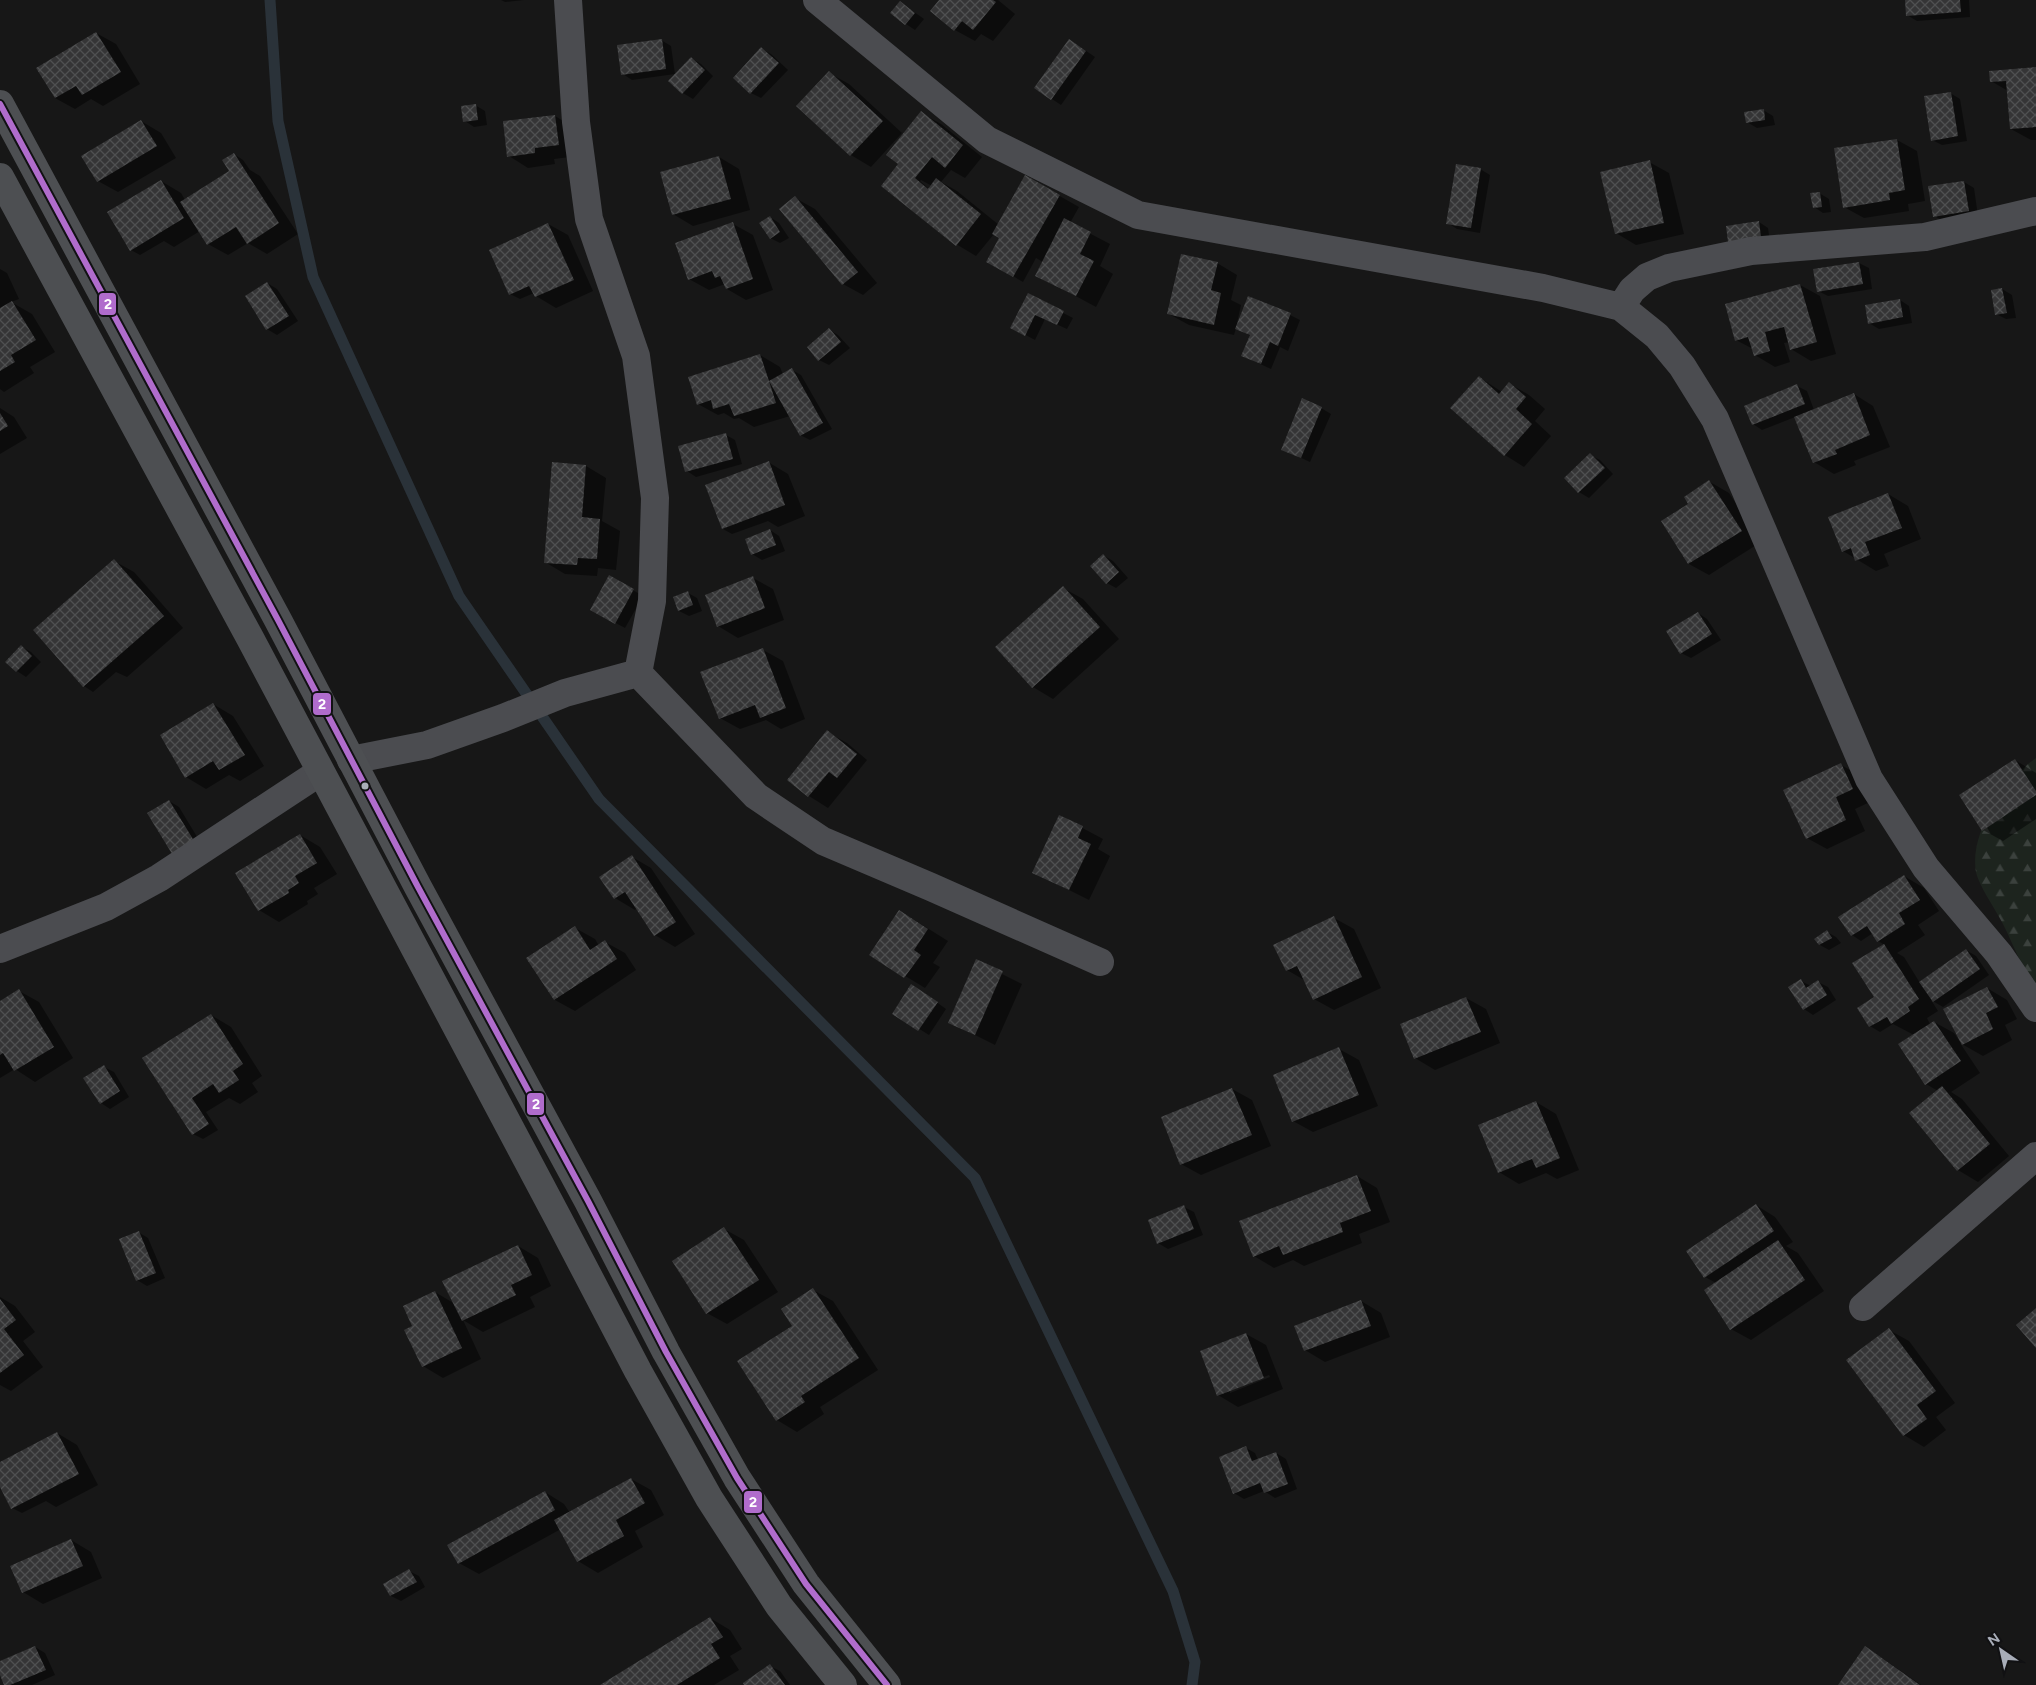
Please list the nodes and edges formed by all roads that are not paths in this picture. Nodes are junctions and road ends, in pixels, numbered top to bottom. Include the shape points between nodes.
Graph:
1 (568, 0) edge
2 (816, 0) edge
3 (0, 104) edge
4 (0, 178) edge
5 (2036, 211) edge
6 (1621, 307) junction
7 (638, 673) junction
8 (351, 760) junction
9 (320, 772) junction
10 (0, 949) edge
11 (1100, 962) dead end
12 (2036, 1008) edge
13 (2036, 1156) edge
14 (1863, 1306) dead end
15 (843, 1685) edge
16 (887, 1685) edge

1 - 7 street via 576,122 590,218 636,356 654,498 652,601
2 - 6 street via 987,140 1138,215 1543,288
3 - 8 main road
4 - 9 main road
5 - 6 street via 1925,236 1751,251 1669,268 1647,277 1632,290
6 - 12 street via 1657,336 1682,366 1715,419 1869,779 1926,868 1999,954
7 - 8 street via 565,693 427,745
7 - 11 street via 756,796 822,841
8 - 16 main road via 666,1352 737,1478 806,1584
9 - 10 street via 159,878 106,907
9 - 15 main road via 638,1371 709,1498 779,1606
13 - 14 street

